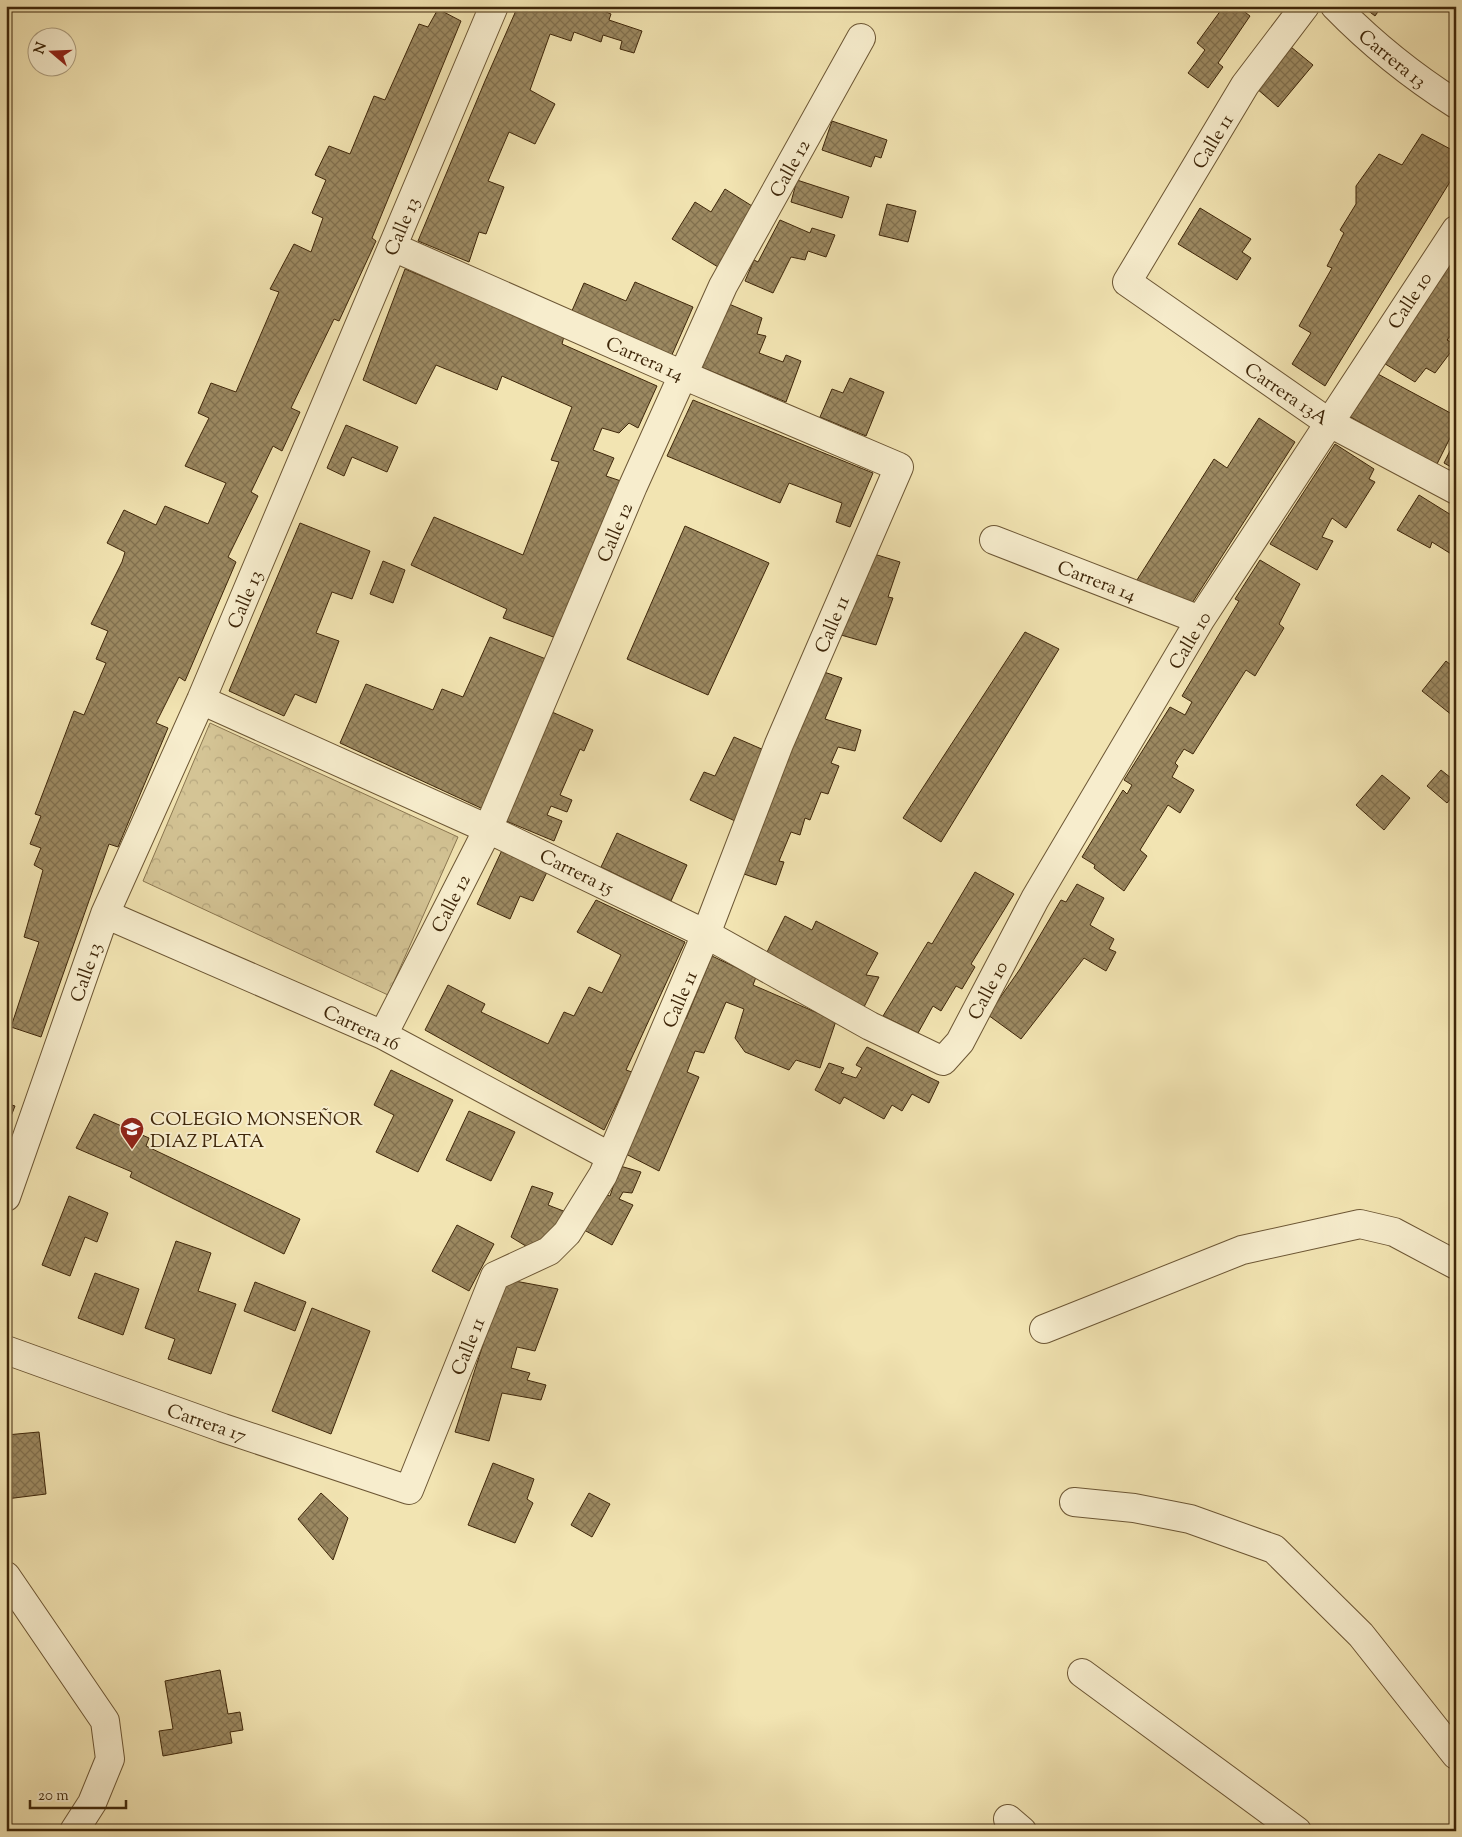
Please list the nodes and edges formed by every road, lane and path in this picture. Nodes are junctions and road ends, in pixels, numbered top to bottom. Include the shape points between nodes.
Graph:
1 (494, 6) edge
2 (1305, 6) edge
3 (1335, 6) edge
4 (862, 38) dead end
5 (1456, 104) edge
6 (1456, 230) edge
7 (393, 247) junction
8 (1127, 282) joint
9 (683, 375) junction
10 (1328, 422) junction
11 (899, 467) joint
12 (1456, 490) edge
13 (994, 540) dead end
14 (1200, 620) junction
15 (201, 700) junction
16 (488, 828) junction
17 (105, 914) junction
18 (706, 934) junction
19 (383, 1035) junction
20 (943, 1062) joint
21 (611, 1157) junction
22 (6, 1197) edge
23 (1456, 1265) edge
24 (1044, 1329) dead end
25 (6, 1350) edge
26 (409, 1490) joint
27 (1074, 1502) dead end
28 (6, 1576) edge
29 (1082, 1673) dead end
30 (1456, 1755) edge
31 (74, 1831) edge
32 (1297, 1831) edge

1 - 7 street, Calle 13
2 - 8 street, Calle 11 via 1246,85
3 - 5 street, Carrera 13 via 1355,27
4 - 9 street, Calle 12 via 723,286
6 - 10 street, Calle 10
7 - 9 street, Carrera 14
7 - 15 street, Calle 13
8 - 10 street, Carrera 13A
9 - 11 street, Carrera 14
9 - 16 street, Calle 12
10 - 12 street, Carrera 13A
10 - 14 street, Calle 10
11 - 18 street, Calle 11 via 779,744
13 - 14 street, Carrera 14
14 - 20 street, Calle 10 via 1035,899 960,1042
15 - 16 street, Carrera 15
15 - 17 street, Calle 13
16 - 18 street, Carrera 15
16 - 19 street, Calle 12
17 - 19 street, Carrera 16
17 - 22 street, Calle 13
18 - 20 street, Carrera 15 via 870,1026
18 - 21 street, Calle 11
19 - 21 street, Carrera 16
21 - 26 street, Calle 11 via 567,1233 548,1252 495,1276
23 - 24 street via 1394,1232 1360,1224 1242,1250
25 - 26 street, Carrera 17
27 - 30 street via 1134,1508 1190,1519 1274,1549 1361,1635
28 - 31 street via 104,1720 110,1759 92,1803
29 - 32 street

